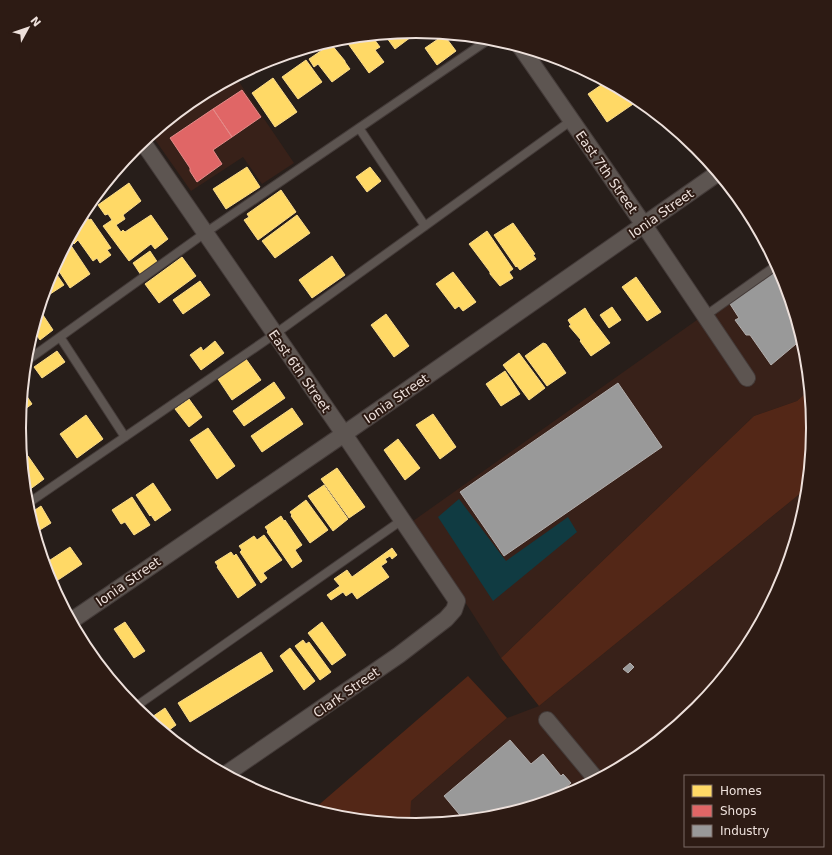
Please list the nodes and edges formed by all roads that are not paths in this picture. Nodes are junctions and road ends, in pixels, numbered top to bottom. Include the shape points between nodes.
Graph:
1 (483, 44) edge
2 (525, 53) edge
3 (572, 120) junction
4 (359, 128) junction
5 (145, 147) edge
6 (714, 176) edge
7 (644, 225) junction
8 (425, 226) junction
9 (205, 233) junction
10 (772, 269) edge
11 (705, 316) junction
12 (275, 334) junction
13 (60, 338) junction
14 (32, 358) edge
15 (747, 378) dead end
16 (344, 434) junction
17 (125, 437) junction
18 (32, 500) edge
19 (402, 520) junction
20 (457, 601) joint
21 (76, 618) edge
22 (141, 704) edge
23 (547, 720) dead end
24 (231, 770) edge
25 (592, 775) edge

1 - 4 lane
2 - 3 street, East 7th Street
3 - 7 street, East 7th Street
3 - 8 lane
4 - 8 lane
4 - 9 lane
5 - 9 street, East 6th Street
6 - 7 street, Ionia Street
7 - 11 street, East 7th Street
7 - 16 street, Ionia Street
8 - 12 lane
9 - 12 street, East 6th Street
9 - 13 lane
10 - 11 lane
11 - 15 street, East 7th Street
12 - 16 street, East 6th Street
12 - 17 lane
13 - 14 lane
13 - 17 lane
16 - 19 street, East 6th Street
16 - 21 street, Ionia Street
17 - 18 lane
19 - 20 street, East 6th Street
19 - 22 lane
20 - 24 street, Clark Street via 454,610 446,619 399,655
23 - 25 street

